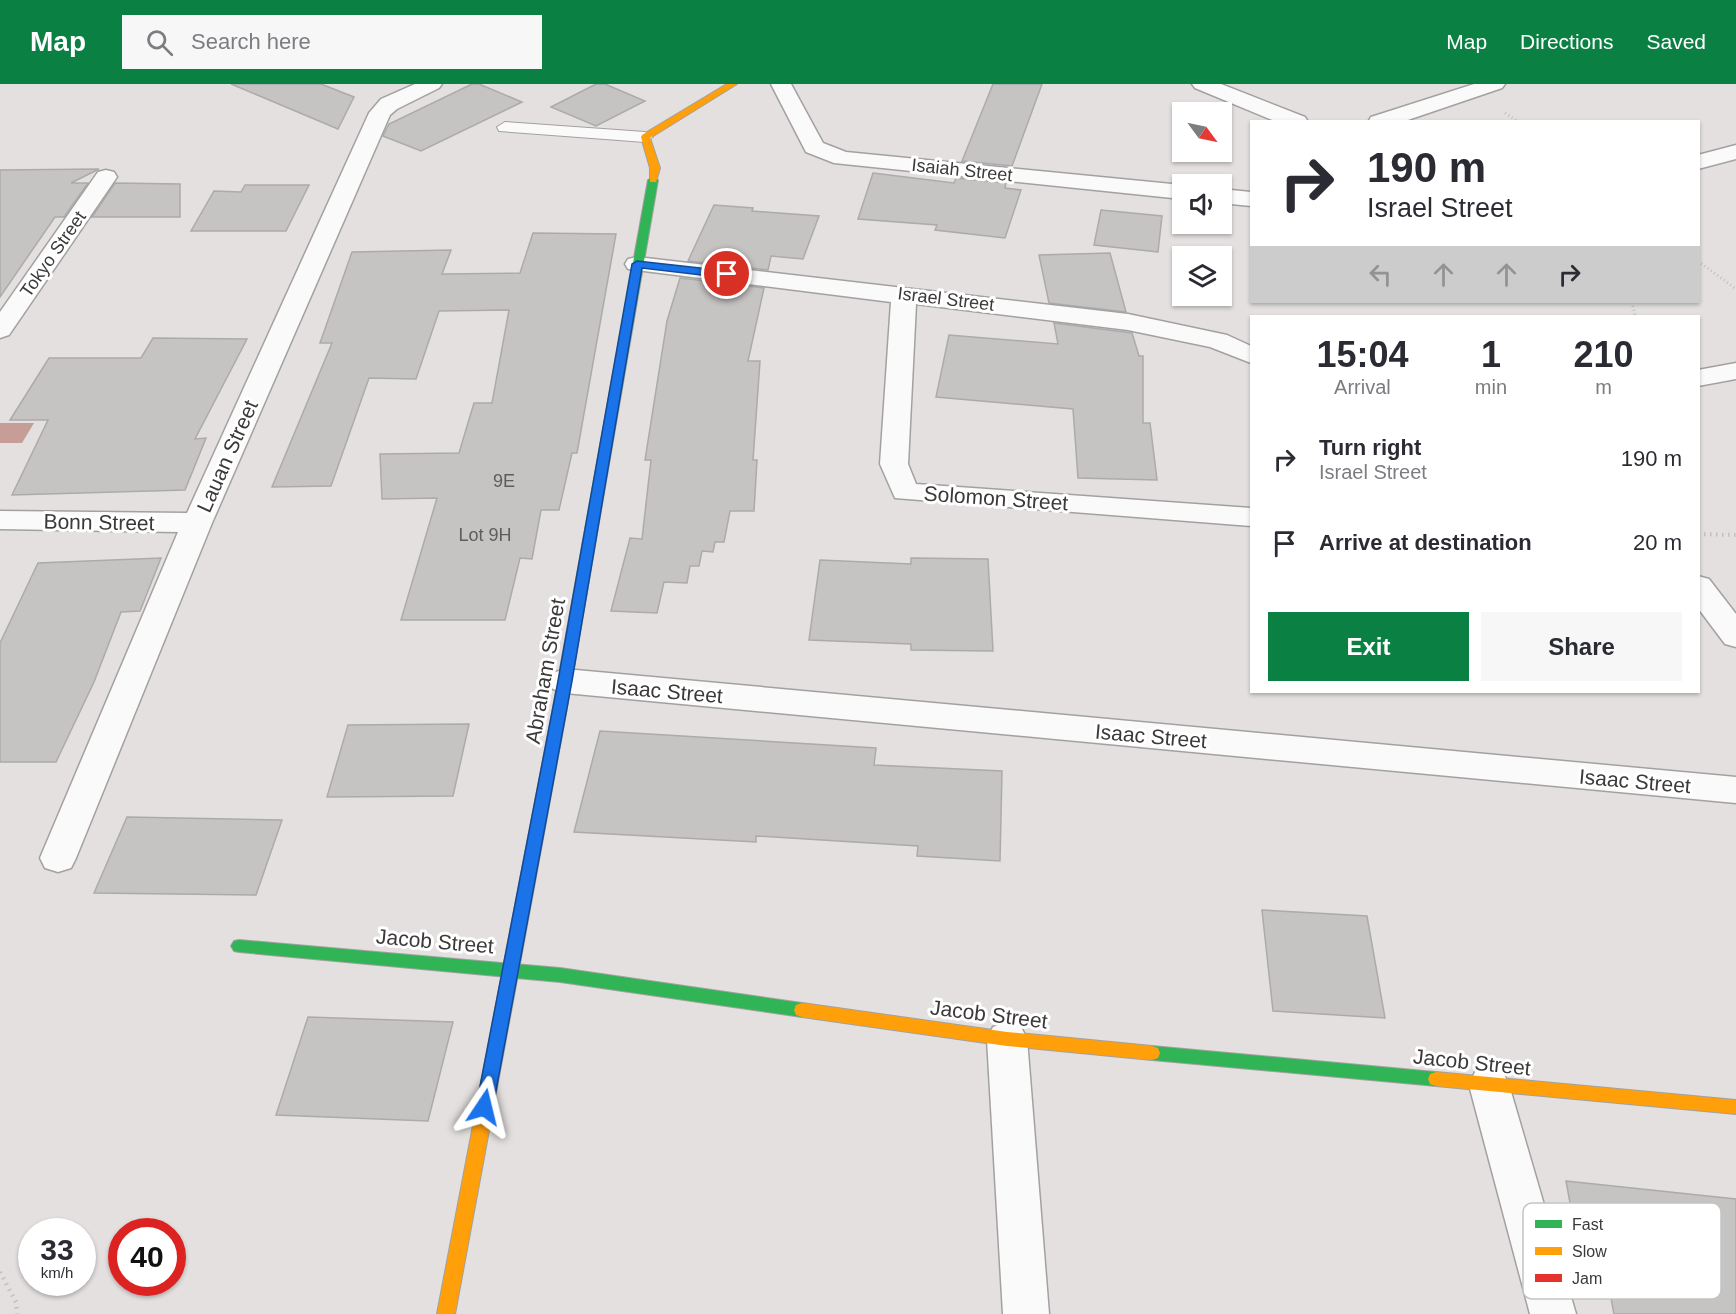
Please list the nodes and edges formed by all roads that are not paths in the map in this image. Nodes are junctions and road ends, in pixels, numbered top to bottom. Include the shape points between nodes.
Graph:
1 (432, 84) edge
2 (733, 84) edge
3 (782, 84) edge
4 (1202, 84) edge
5 (1495, 84) edge
6 (1292, 120) edge
7 (1385, 120) edge
8 (505, 127) dead end
9 (645, 137) junction
10 (1736, 152) edge
11 (1700, 161) edge
12 (106, 177) dead end
13 (1172, 191) edge
14 (1232, 197) edge
15 (1250, 199) edge
16 (637, 264) junction
17 (904, 294) junction
18 (0, 330) edge
19 (1250, 355) edge
20 (1736, 371) edge
21 (1700, 378) edge
22 (1250, 517) edge
23 (0, 520) edge
24 (197, 523) junction
25 (1700, 589) edge
26 (1736, 636) edge
27 (565, 681) junction
28 (1736, 790) edge
29 (58, 858) dead end
30 (239, 946) dead end
31 (510, 969) junction
32 (1007, 1040) junction
33 (1489, 1085) junction
34 (1736, 1107) edge
35 (1523, 1207) edge
36 (1549, 1299) edge
37 (446, 1314) edge
38 (1026, 1314) edge
39 (1553, 1314) edge

1 - 24 street, Lauan Street via 389,104 380,113
2 - 9 street
3 - 13 street, Isaiah Street via 814,147 842,158
4 - 6 street
5 - 7 street
8 - 9 lane
9 - 16 street, Abraham Street via 654,168
10 - 11 street
12 - 18 street, Tokyo Street
14 - 15 street
16 - 17 street, Israel Street
16 - 27 street, Abraham Street
17 - 19 street, Israel Street via 1128,321 1218,341
17 - 22 street, Solomon Street via 894,464 905,492
20 - 21 street
23 - 24 street, Bonn Street
24 - 29 street, Lauan Street
25 - 26 street
27 - 28 street, Isaac Street
27 - 31 street, Abraham Street
30 - 31 street, Jacob Street
31 - 32 street, Jacob Street
31 - 37 street, Abraham Street
32 - 33 street, Jacob Street
32 - 38 street
33 - 34 street, Jacob Street
33 - 35 street
36 - 39 street

